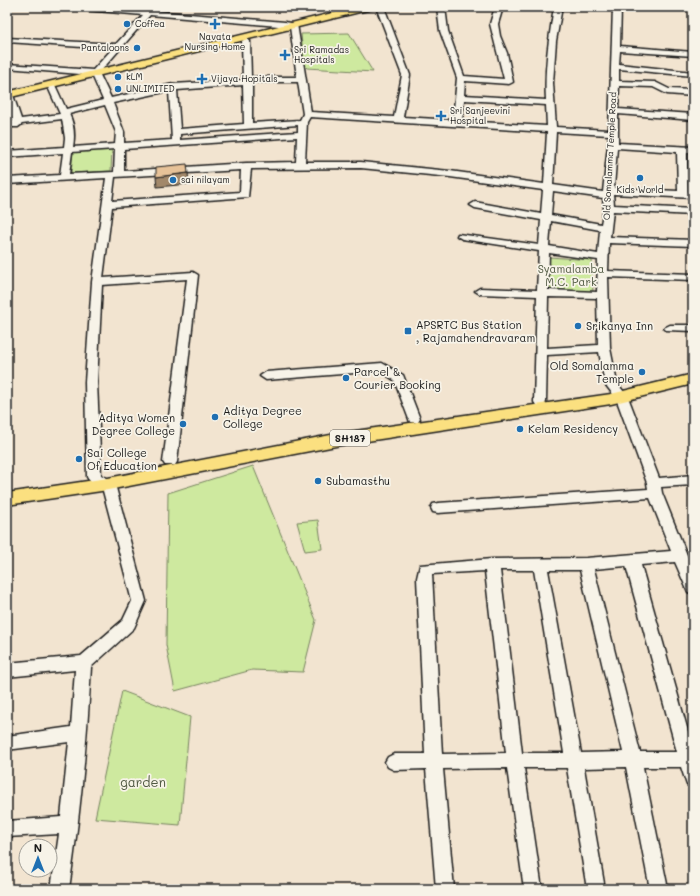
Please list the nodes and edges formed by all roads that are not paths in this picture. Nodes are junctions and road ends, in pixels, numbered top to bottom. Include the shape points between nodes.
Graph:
1 (73, 7) edge
2 (369, 7) edge
3 (381, 7) edge
4 (441, 7) edge
5 (499, 7) edge
6 (558, 7) edge
7 (617, 7) edge
8 (152, 10) edge
9 (294, 28) junction
10 (7, 40) edge
11 (246, 41) junction
12 (119, 47) junction
13 (616, 48) junction
14 (693, 54) edge
15 (7, 66) edge
16 (614, 66) junction
17 (95, 73) junction
18 (693, 74) edge
19 (461, 78) junction
20 (302, 79) junction
21 (248, 81) junction
22 (614, 82) junction
23 (50, 85) junction
24 (173, 88) junction
25 (693, 93) edge
26 (8, 95) edge
27 (460, 97) junction
28 (109, 103) junction
29 (550, 103) junction
30 (614, 111) junction
31 (65, 114) junction
32 (693, 117) edge
33 (305, 118) junction
34 (398, 120) junction
35 (18, 122) junction
36 (457, 123) junction
37 (7, 124) edge
38 (248, 126) junction
39 (552, 129) junction
40 (176, 132) junction
41 (612, 133) junction
42 (302, 134) junction
43 (176, 143) junction
44 (613, 145) junction
45 (120, 147) junction
46 (682, 149) junction
47 (68, 150) junction
48 (693, 150) edge
49 (7, 154) edge
50 (300, 165) junction
51 (246, 166) junction
52 (115, 174) junction
53 (64, 177) junction
54 (7, 181) edge
55 (549, 188) junction
56 (608, 194) junction
57 (683, 195) junction
58 (693, 195) edge
59 (108, 204) junction
60 (475, 205) dead end
61 (609, 208) junction
62 (693, 212) edge
63 (547, 218) junction
64 (606, 228) junction
65 (462, 236) dead end
66 (604, 240) junction
67 (693, 243) edge
68 (544, 250) junction
69 (603, 258) junction
70 (604, 274) junction
71 (693, 277) edge
72 (97, 282) junction
73 (480, 291) dead end
74 (543, 294) junction
75 (602, 296) junction
76 (670, 328) dead end
77 (693, 328) edge
78 (604, 348) junction
79 (540, 352) junction
80 (693, 371) edge
81 (266, 376) dead end
82 (693, 379) edge
83 (619, 393) junction
84 (540, 402) junction
85 (414, 419) junction
86 (170, 462) junction
87 (101, 480) junction
88 (693, 480) edge
89 (654, 488) junction
90 (7, 490) edge
91 (7, 499) edge
92 (438, 508) dead end
93 (681, 556) junction
94 (632, 560) junction
95 (540, 564) junction
96 (586, 564) junction
97 (492, 565) junction
98 (693, 588) edge
99 (86, 662) junction
100 (7, 670) edge
101 (79, 733) junction
102 (7, 743) edge
103 (633, 759) junction
104 (690, 759) edge
105 (575, 760) junction
106 (394, 762) dead end
107 (434, 762) junction
108 (515, 762) junction
109 (693, 779) edge
110 (70, 825) junction
111 (7, 829) edge
112 (60, 889) edge
113 (445, 889) edge
114 (533, 889) edge
115 (596, 889) edge
116 (659, 889) edge

1 - 8 street
2 - 9 main road
3 - 9 main road
3 - 34 street via 406,75
4 - 19 street via 444,31
5 - 19 street via 494,24 509,82
6 - 29 street via 552,40
7 - 13 street, Old Somalamma Temple Road
8 - 9 street
8 - 12 street
9 - 11 main road
9 - 17 main road
9 - 20 street
10 - 12 street
11 - 17 main road via 128,69
11 - 21 street
12 - 17 street
13 - 14 street
13 - 16 street, Old Somalamma Temple Road
15 - 17 street
16 - 18 street
16 - 22 street, Old Somalamma Temple Road
17 - 23 main road
17 - 28 street
19 - 27 street
20 - 21 street
20 - 33 street
21 - 24 street
21 - 38 street
22 - 25 street
22 - 30 street, Old Somalamma Temple Road
23 - 26 main road
23 - 31 street
24 - 28 street via 134,95
24 - 40 street
26 - 35 street
27 - 29 street
27 - 36 street
28 - 31 street
28 - 45 street via 120,132
29 - 39 street
30 - 32 street
30 - 41 street, Old Somalamma Temple Road
31 - 35 street
31 - 47 street via 70,138
33 - 34 street
33 - 38 street
33 - 42 street
34 - 36 street
35 - 37 street
36 - 39 street
38 - 40 street
39 - 41 street
39 - 55 street
40 - 43 street
41 - 44 street, Old Somalamma Temple Road
42 - 43 street
42 - 50 street
43 - 45 street
44 - 46 street
44 - 56 street, Old Somalamma Temple Road
45 - 47 street
45 - 52 street
46 - 48 street
46 - 57 street
47 - 49 street
47 - 53 street
50 - 51 street
50 - 55 street via 361,165
51 - 52 street
51 - 59 street via 245,194
52 - 53 street
52 - 59 street
53 - 54 street
55 - 56 street
55 - 63 street
56 - 57 street
56 - 61 street, Old Somalamma Temple Road
57 - 58 street
59 - 72 street
60 - 63 street
61 - 62 street
61 - 64 street, Old Somalamma Temple Road
63 - 64 street
63 - 68 street
64 - 66 street, Old Somalamma Temple Road
65 - 68 street
66 - 67 street
66 - 69 street, Old Somalamma Temple Road
68 - 69 street
68 - 74 street
69 - 70 street, Old Somalamma Temple Road
70 - 71 street
70 - 75 street, Old Somalamma Temple Road
72 - 86 street via 192,275
72 - 87 street via 91,382
73 - 74 street
74 - 75 street
74 - 79 street
75 - 78 street, Old Somalamma Temple Road
76 - 77 street
78 - 79 street
78 - 83 street, Old Somalamma Temple Road via 611,384
79 - 84 street
80 - 83 main road, SH187
81 - 85 street via 382,367 398,378
82 - 83 main road, SH187
83 - 84 main road, SH187
83 - 87 main road, SH187 via 544,410 341,439
83 - 89 street, Old Somalamma Temple Road
84 - 85 main road, SH187
85 - 86 main road, SH187
86 - 87 main road, SH187
87 - 90 main road, SH187
87 - 91 main road, SH187
87 - 99 street via 139,601 129,624
88 - 89 street
89 - 92 street
89 - 93 street, Old Somalamma Temple Road
93 - 94 street
93 - 98 street, Old Somalamma Temple Road
94 - 96 street
94 - 104 street
95 - 96 street
95 - 97 street
95 - 105 street
96 - 103 street
97 - 107 street via 425,570
97 - 108 street
99 - 100 street
99 - 101 street via 83,664
101 - 102 street
101 - 110 street
103 - 104 street
103 - 105 street
103 - 116 street
104 - 109 street
105 - 108 street
105 - 115 street
106 - 107 street
107 - 108 street
107 - 113 street
108 - 114 street
110 - 111 street
110 - 112 street

